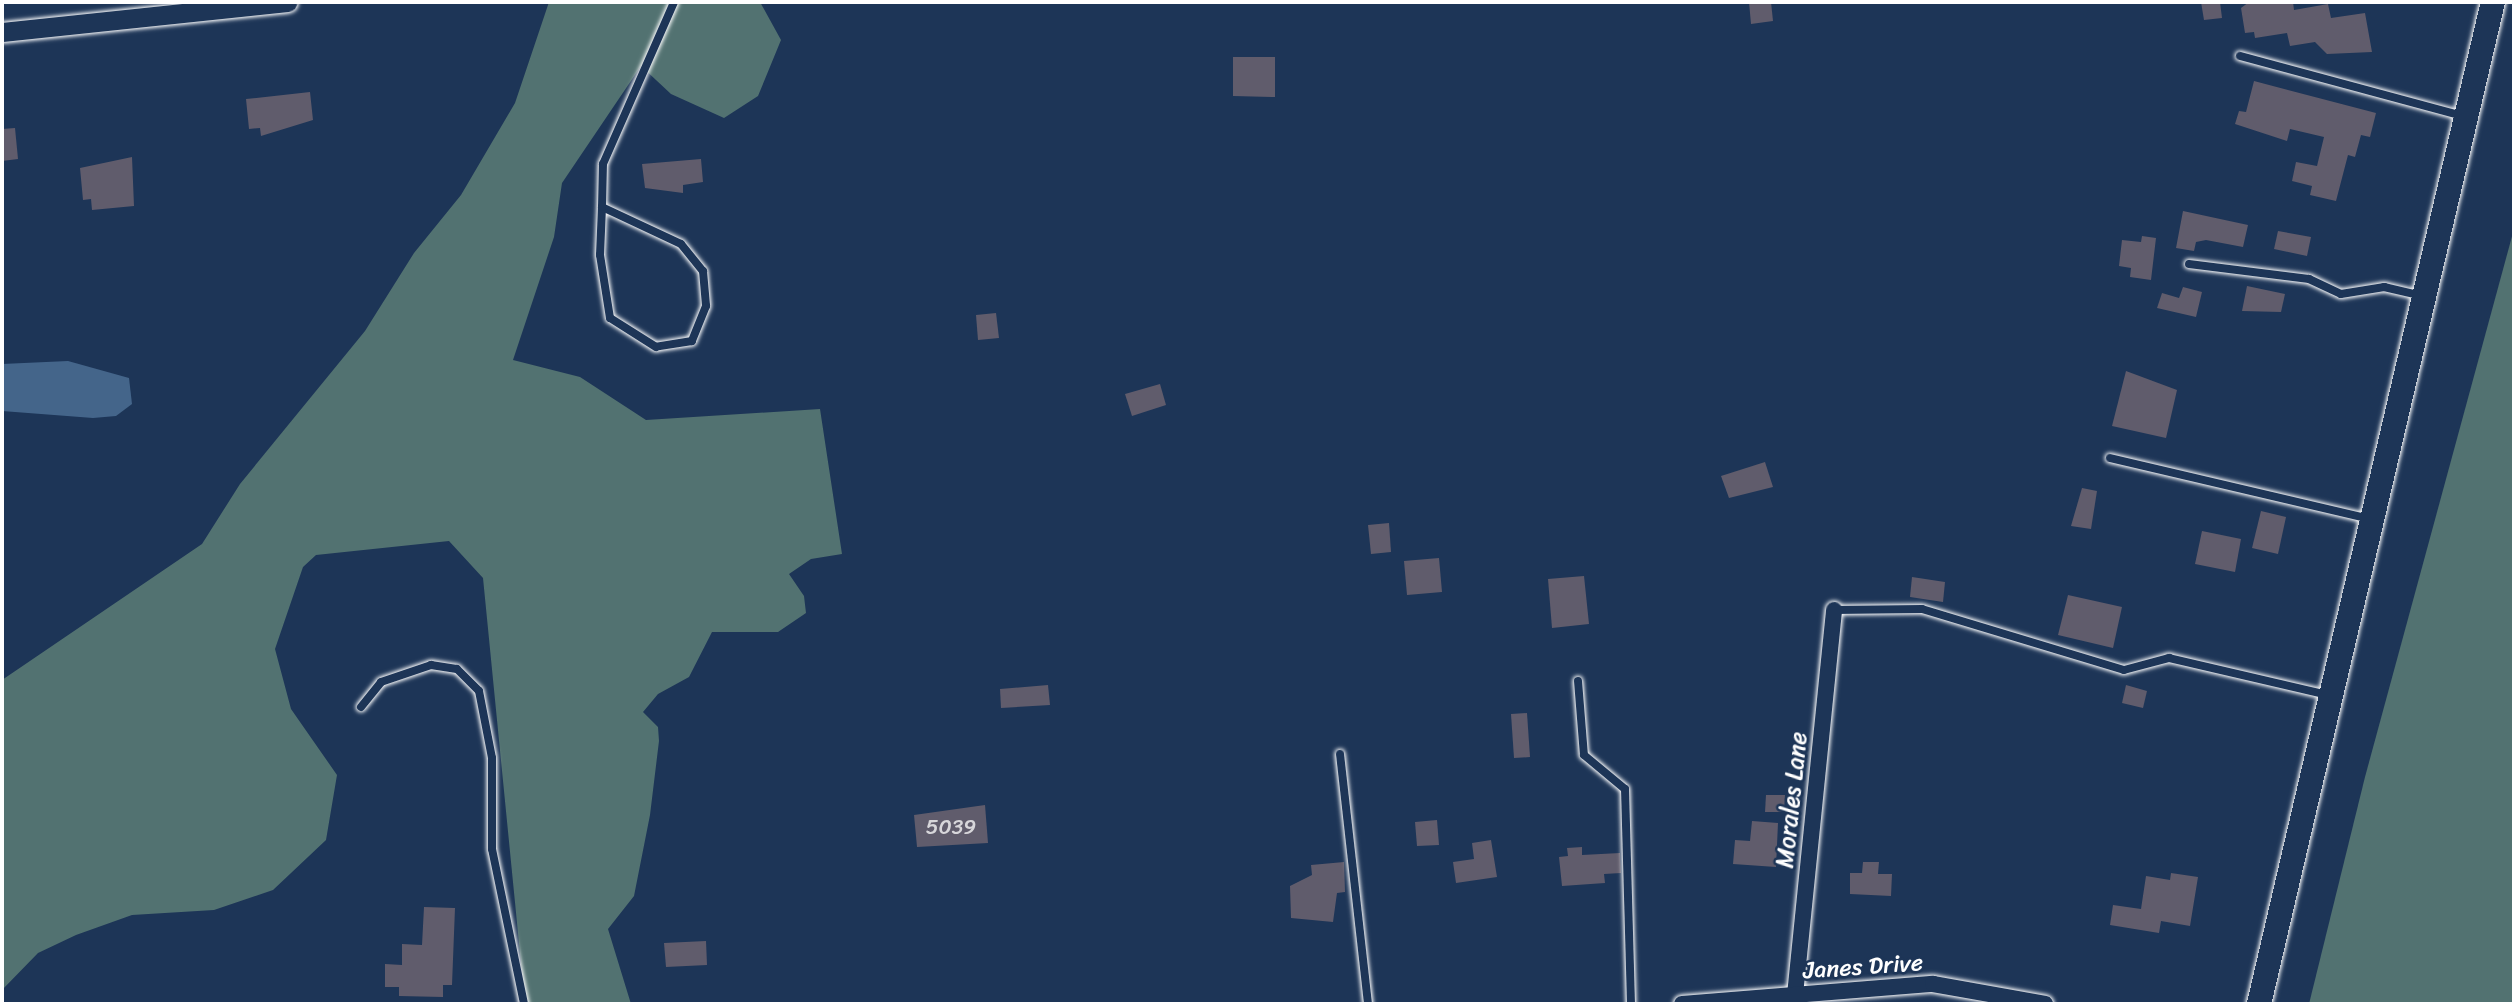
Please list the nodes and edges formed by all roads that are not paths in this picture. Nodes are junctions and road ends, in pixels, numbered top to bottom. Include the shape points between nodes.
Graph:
1 (287, 2) edge
2 (674, 2) edge
3 (2493, 2) edge
4 (2, 32) edge
5 (2240, 56) dead end
6 (2466, 117) junction
7 (602, 207) junction
8 (2189, 264) dead end
9 (2425, 296) junction
10 (2110, 458) dead end
11 (2372, 520) junction
12 (1834, 610) joint
13 (1578, 681) dead end
14 (2331, 696) junction
15 (361, 707) dead end
16 (1340, 754) dead end
17 (1795, 995) junction
18 (2027, 1002) edge
19 (524, 1004) edge
20 (1368, 1004) edge
21 (1631, 1004) edge
22 (1682, 1004) edge
23 (2045, 1004) edge
24 (2259, 1004) edge

1 - 4 street
2 - 7 lane via 603,164
3 - 6 main road
5 - 6 lane
6 - 9 main road
7 - 7 lane via 610,318 656,347 692,341 706,306 703,271 681,244
8 - 9 lane via 2309,279 2341,294 2384,287
9 - 11 main road
10 - 11 lane
11 - 14 main road
12 - 14 lane via 1922,609 2124,670 2169,658
12 - 17 street, Morales Lane
13 - 21 lane via 1584,755 1625,789
14 - 24 main road
15 - 19 lane via 382,681 431,665 457,669 479,691 492,758 492,849
16 - 20 lane
17 - 18 street, Janes Drive via 1933,984
17 - 22 street, Janes Drive
18 - 23 street, Janes Drive

